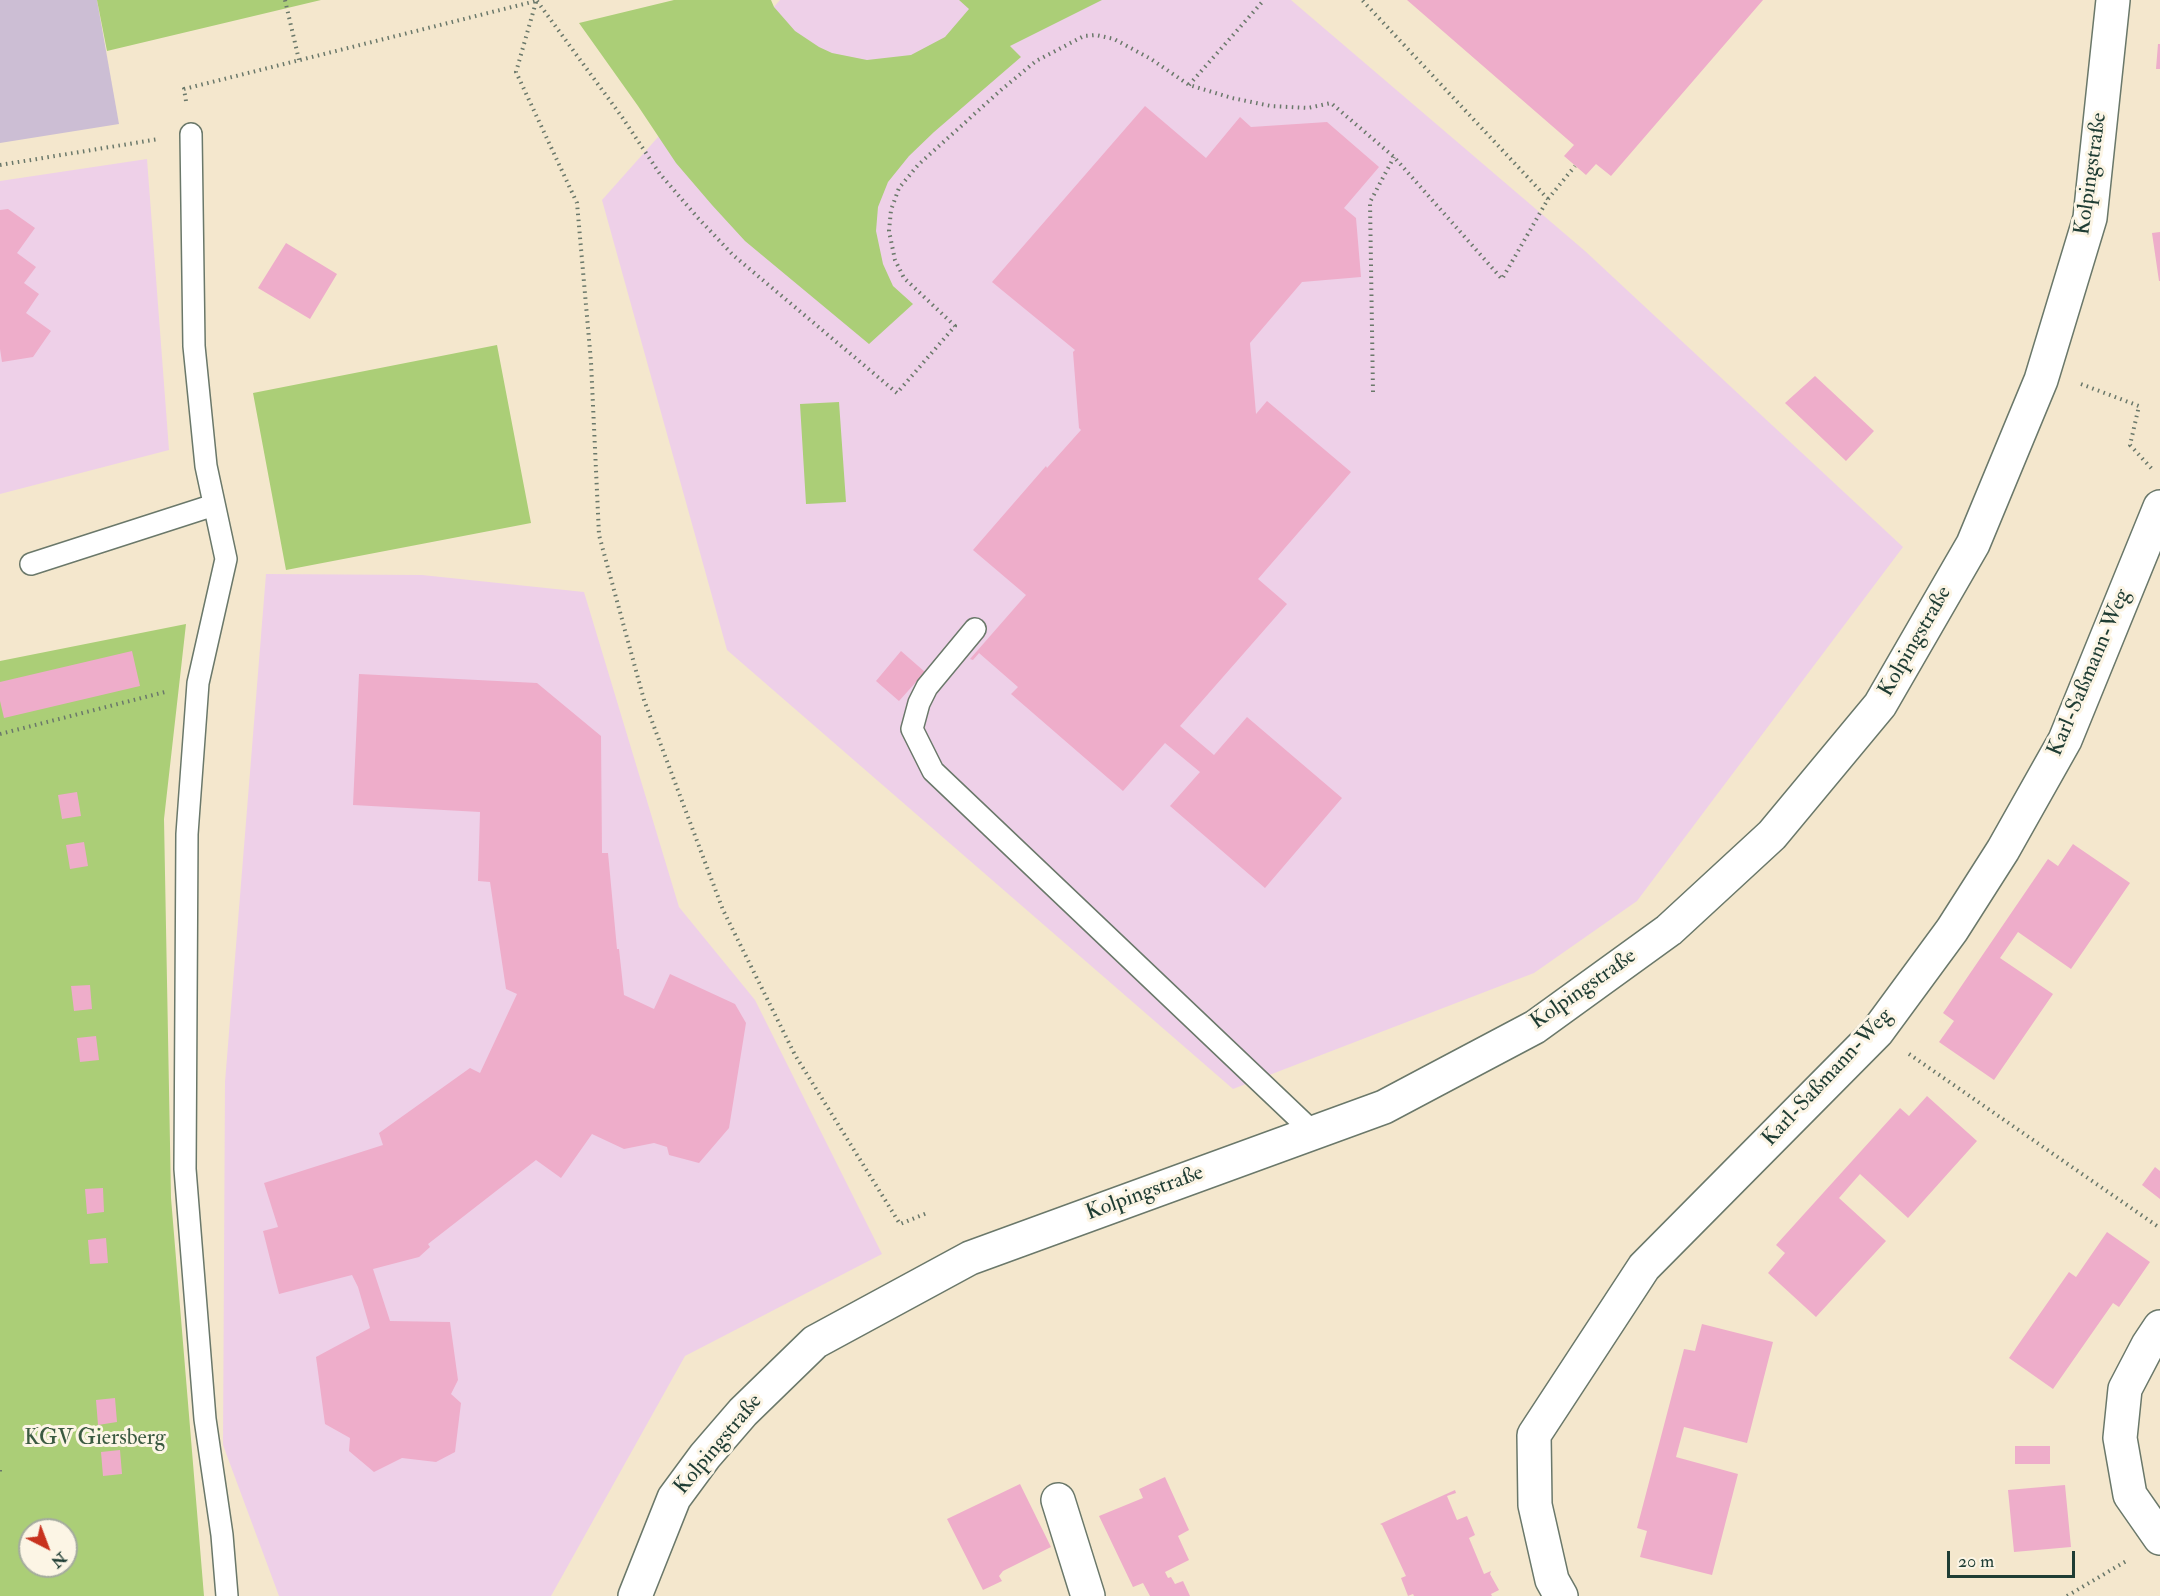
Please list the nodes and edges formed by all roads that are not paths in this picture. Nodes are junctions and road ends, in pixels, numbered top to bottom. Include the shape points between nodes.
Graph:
1 (2113, 0) edge
2 (191, 134) road end
3 (214, 505) junction
4 (2160, 507) edge
5 (31, 564) dead end
6 (975, 630) dead end
7 (1314, 1133) junction
8 (2160, 1327) edge
9 (1058, 1500) dead end
10 (2148, 1547) edge
11 (227, 1596) edge
12 (635, 1596) edge
13 (1088, 1596) edge
14 (1562, 1596) edge

1 - 7 street, Kolpingstraße via 2090,218 2044,371 1973,544 1880,705 1772,835 1669,930 1535,1027 1384,1107
2 - 3 lane via 194,346 206,466
3 - 5 lane
3 - 11 lane via 226,559 198,683 187,834 185,1169 205,1419
4 - 14 street, Karl-Saßmann-Weg via 2066,740 1958,920 1877,1032 1644,1267 1534,1436 1535,1505 1552,1580
6 - 7 lane via 927,687 919,703 912,729 933,771
7 - 12 street, Kolpingstraße via 970,1258 814,1342 743,1412 674,1498
8 - 10 street via 2125,1389 2120,1438 2130,1495
9 - 13 street

